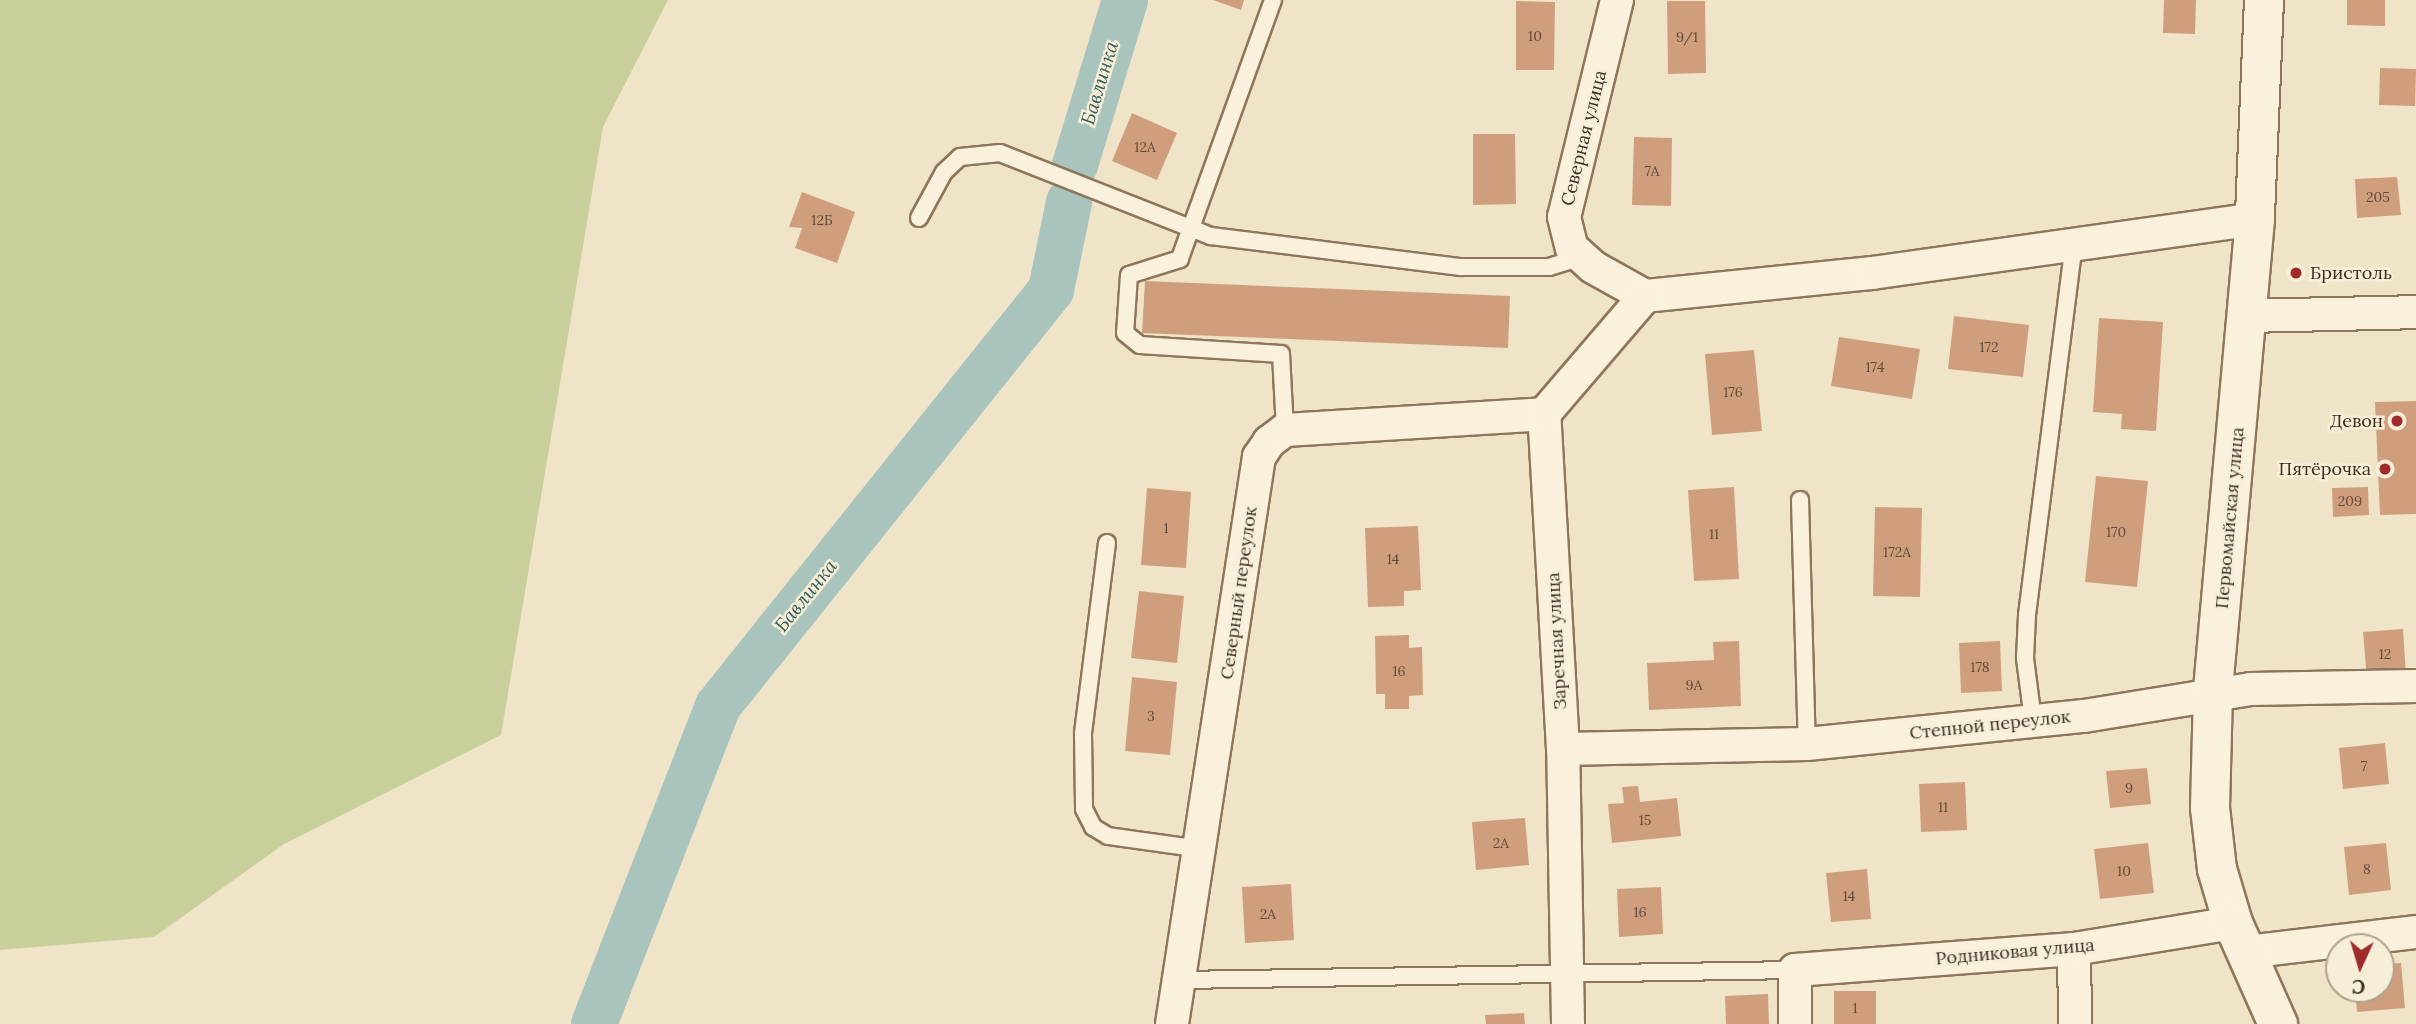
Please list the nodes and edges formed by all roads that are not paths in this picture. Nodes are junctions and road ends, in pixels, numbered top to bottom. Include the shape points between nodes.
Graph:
1 (1273, 0) edge
2 (1617, 0) edge
3 (2264, 0) edge
4 (919, 218) dead end
5 (2255, 219) junction
6 (1189, 228) junction
7 (2074, 245) junction
8 (1587, 262) junction
9 (1645, 296) junction
10 (2416, 312) edge
11 (2246, 316) junction
12 (1544, 414) junction
13 (1285, 430) junction
14 (1800, 500) dead end
15 (1107, 543) dead end
16 (2416, 686) edge
17 (2213, 693) junction
18 (2033, 720) junction
19 (1807, 744) junction
20 (1563, 749) junction
21 (1201, 849) junction
22 (2416, 932) edge
23 (2239, 937) junction
24 (2074, 949) junction
25 (1795, 970) junction
26 (1568, 974) junction
27 (1180, 980) junction
28 (1172, 1024) edge
29 (1568, 1024) edge
30 (1796, 1024) edge
31 (2075, 1024) edge
32 (2278, 1024) edge

1 - 6 lane
2 - 8 street, Северная улица via 1564,217 1569,242
3 - 5 street, Первомайская улица
4 - 6 lane via 944,173 960,157 1000,153
5 - 7 street
5 - 11 street, Первомайская улица
6 - 8 lane via 1211,236 1461,267
6 - 13 lane via 1180,259 1129,275 1125,333 1140,345 1281,355
7 - 9 street via 1872,273
7 - 18 lane via 2027,615 2025,658
8 - 9 street
9 - 12 street
10 - 11 street
11 - 17 street, Первомайская улица
12 - 13 street
12 - 20 street, Заречная улица
13 - 21 street, Северный переулок via 1259,457
14 - 19 lane
15 - 21 lane via 1083,734 1084,809 1093,827 1108,836
16 - 17 street, Степной переулок
17 - 18 street, Степной переулок
17 - 23 street, Первомайская улица via 2210,808 2217,869
18 - 19 street, Степной переулок
19 - 20 street, Степной переулок
20 - 26 street, Заречная улица
21 - 27 street, Северный переулок
22 - 23 street, Родниковая улица
23 - 24 street, Родниковая улица
23 - 32 street, Первомайская улица
24 - 25 street, Родниковая улица
24 - 31 street
25 - 26 lane
25 - 30 street
26 - 27 lane
26 - 29 street, Заречная улица
27 - 28 street, Северный переулок

